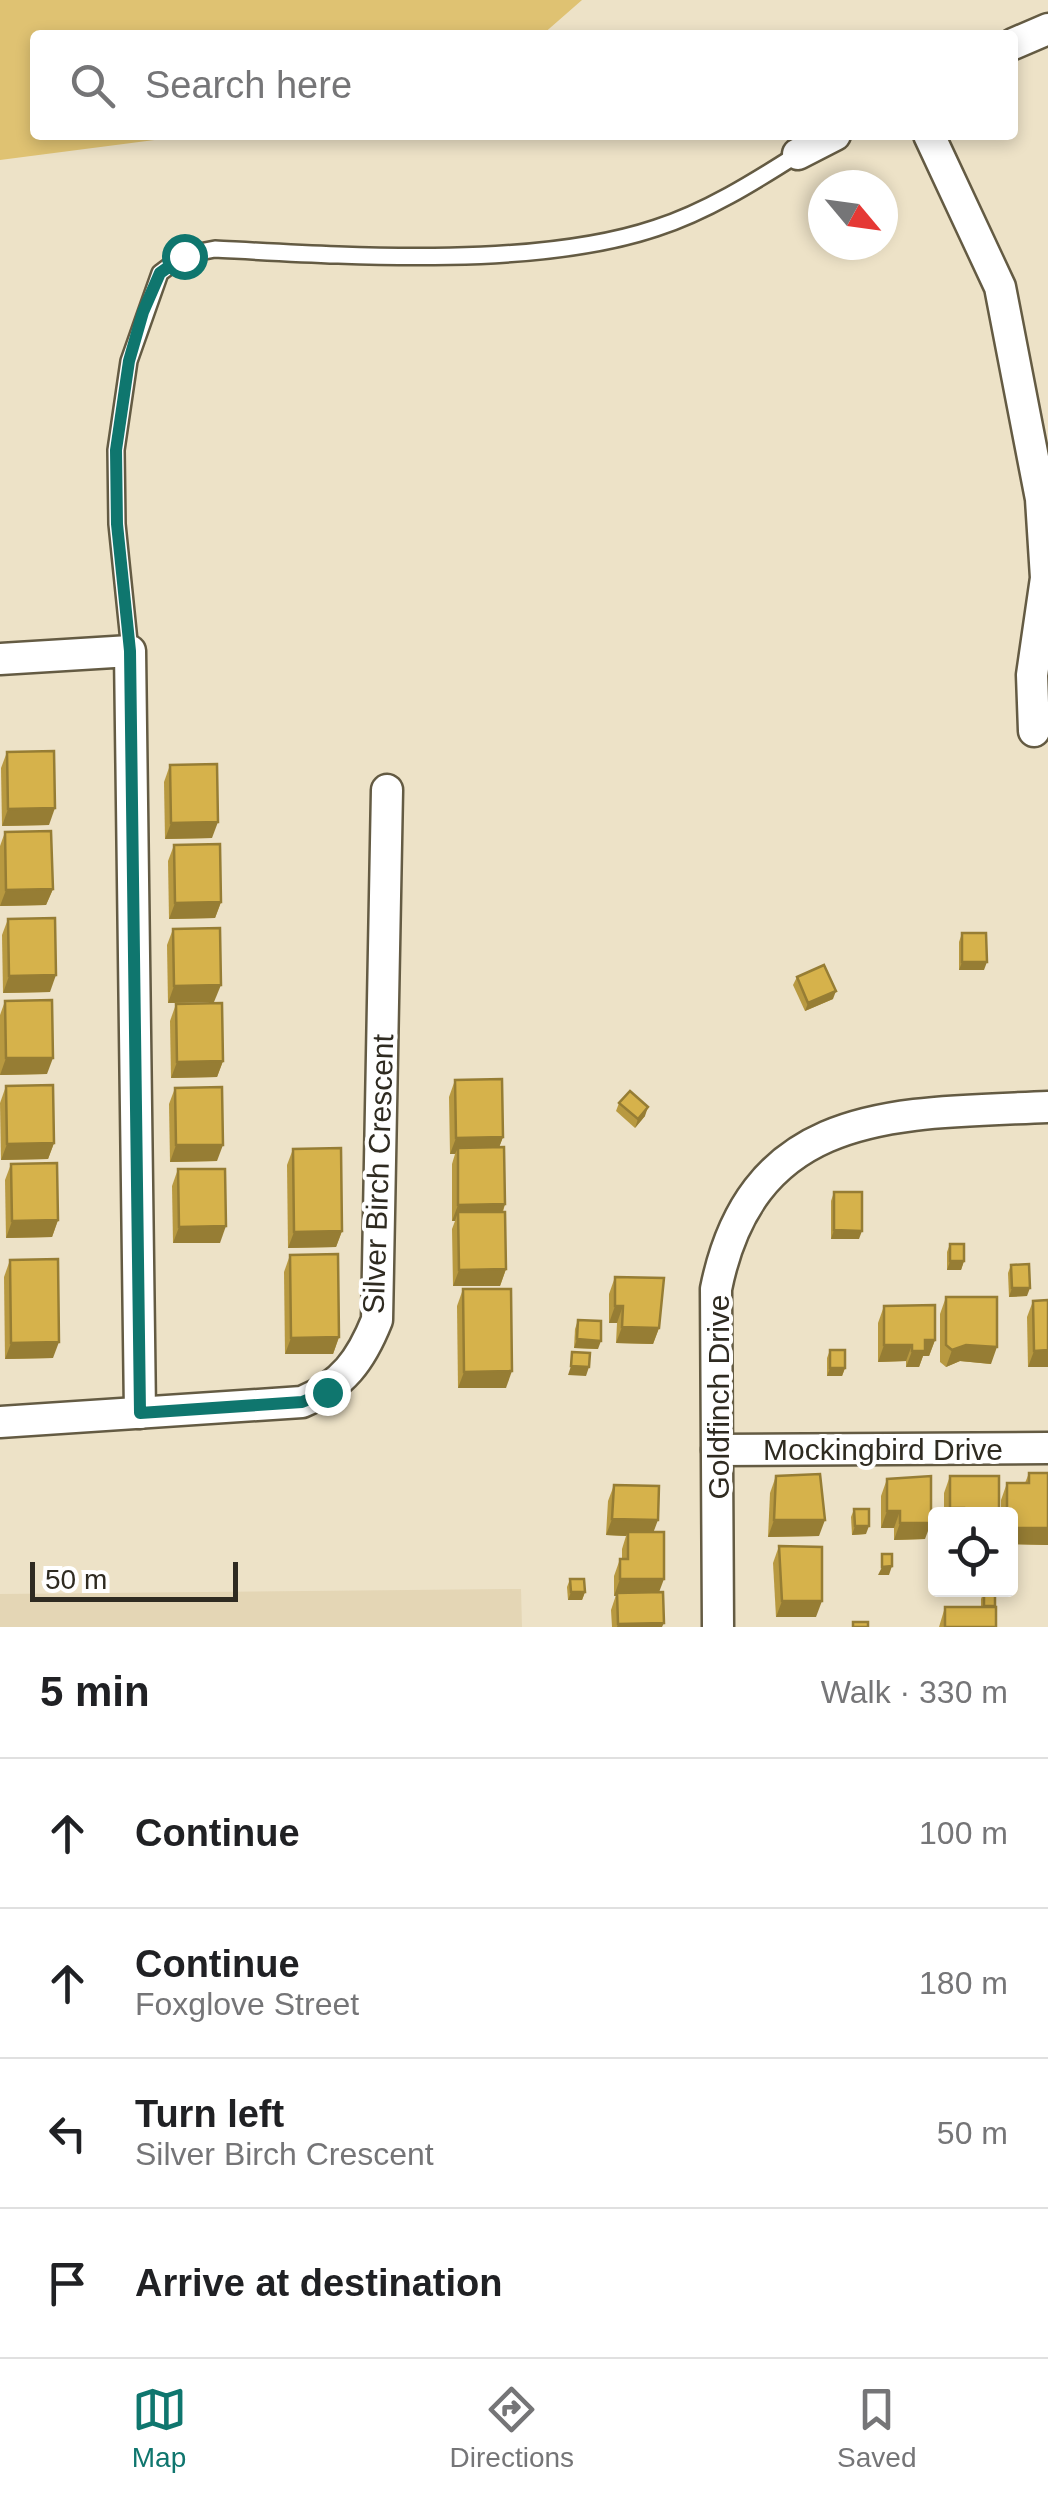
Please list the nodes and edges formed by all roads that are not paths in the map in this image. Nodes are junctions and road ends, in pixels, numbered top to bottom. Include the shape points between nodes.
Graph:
1 (1048, 29) edge
2 (1018, 42) edge
3 (825, 140) edge
4 (931, 140) edge
5 (798, 154) joint
6 (130, 651) junction
7 (0, 659) edge
8 (1034, 731) dead end
9 (387, 790) dead end
10 (1048, 1107) edge
11 (140, 1413) junction
12 (0, 1422) edge
13 (1048, 1448) edge
14 (717, 1450) junction
15 (718, 1627) edge

1 - 2 street
3 - 5 street
4 - 8 street via 1000,288 1037,476 1047,552 1032,675
5 - 6 lane via 656,228 588,243 433,255 215,249 184,256 160,273 129,361 116,450
6 - 7 street
6 - 11 street
9 - 11 street, Silver Birch Crescent via 372,1334 348,1376 302,1402
10 - 14 street, Goldfinch Drive via 865,1121 822,1138 777,1170 742,1214 716,1288
11 - 12 street, Silver Birch Crescent
13 - 14 street, Mockingbird Drive
14 - 15 street, Goldfinch Drive

